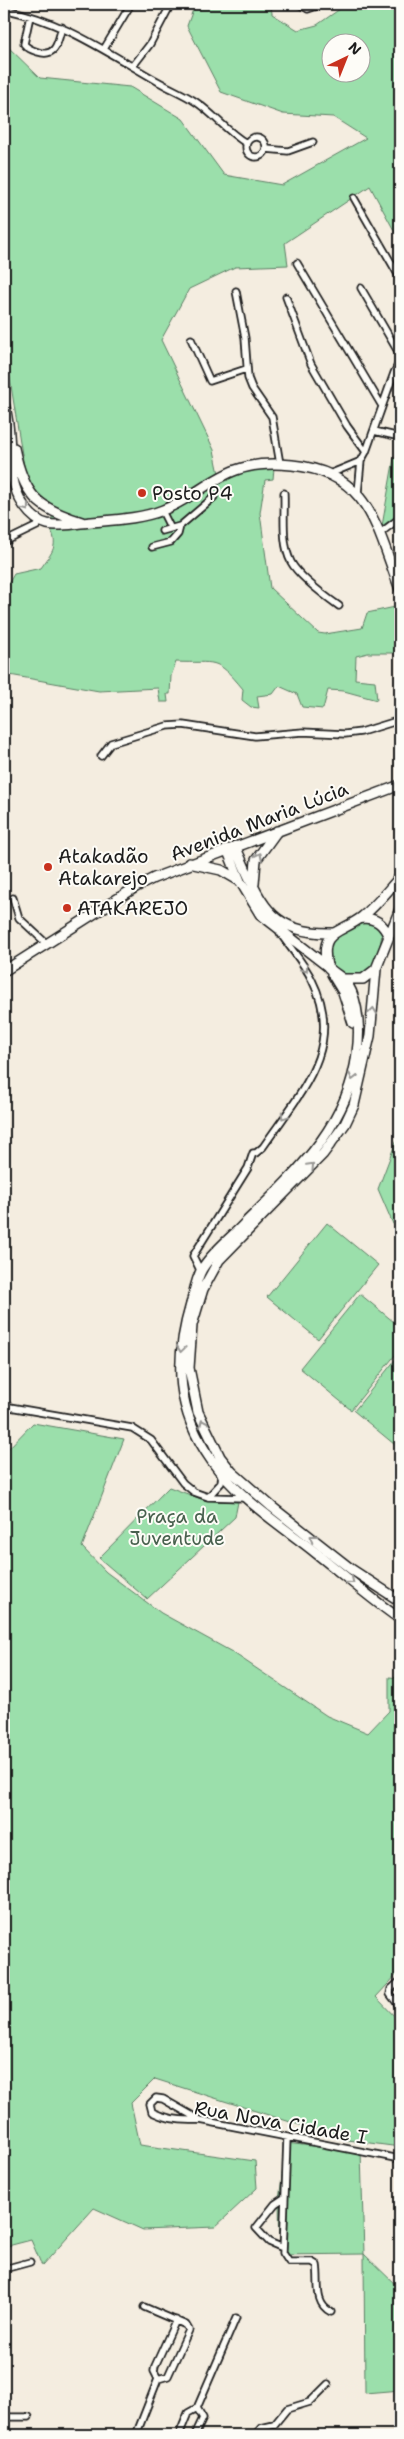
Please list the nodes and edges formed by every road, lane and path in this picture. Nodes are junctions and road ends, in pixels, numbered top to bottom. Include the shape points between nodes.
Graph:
1 (131, 4) edge
2 (171, 4) edge
3 (299, 4) edge
4 (323, 4) edge
5 (4, 9) edge
6 (30, 16) junction
7 (62, 27) junction
8 (104, 49) junction
9 (133, 66) junction
10 (313, 142) dead end
11 (246, 144) junction
12 (266, 149) junction
13 (354, 198) dead end
14 (297, 262) dead end
15 (400, 278) edge
16 (361, 288) dead end
17 (236, 291) dead end
18 (286, 297) dead end
19 (191, 339) dead end
20 (400, 355) edge
21 (400, 361) edge
22 (246, 369) junction
23 (394, 373) junction
24 (400, 377) edge
25 (4, 404) edge
26 (382, 406) junction
27 (9, 428) junction
28 (374, 431) junction
29 (400, 437) edge
30 (366, 452) junction
31 (360, 461) junction
32 (280, 464) junction
33 (332, 473) junction
34 (284, 493) dead end
35 (358, 493) junction
36 (214, 497) dead end
37 (162, 511) junction
38 (400, 518) edge
39 (40, 522) junction
40 (85, 523) junction
41 (180, 526) junction
42 (170, 527) junction
43 (162, 531) dead end
44 (379, 534) junction
45 (4, 542) edge
46 (152, 547) dead end
47 (400, 589) edge
48 (339, 606) dead end
49 (400, 720) edge
50 (101, 756) dead end
51 (400, 785) edge
52 (277, 830) junction
53 (231, 848) junction
54 (189, 863) junction
55 (400, 877) edge
56 (240, 881) junction
57 (254, 887) junction
58 (13, 898) dead end
59 (400, 909) edge
60 (361, 918) junction
61 (277, 929) junction
62 (333, 932) junction
63 (389, 936) junction
64 (47, 944) junction
65 (328, 969) junction
66 (376, 969) junction
67 (4, 971) edge
68 (344, 979) junction
69 (358, 1044) junction
70 (202, 1270) junction
71 (4, 1406) edge
72 (222, 1473) junction
73 (208, 1497) junction
74 (248, 1498) junction
75 (400, 1602) edge
76 (400, 1619) edge
77 (400, 1982) edge
78 (400, 2007) edge
79 (200, 2120) junction
80 (287, 2138) junction
81 (400, 2159) edge
82 (284, 2198) junction
83 (283, 2248) junction
84 (30, 2262) dead end
85 (4, 2270) edge
86 (144, 2307) dead end
87 (331, 2312) dead end
88 (236, 2318) dead end
89 (176, 2320) junction
90 (158, 2379) junction
91 (328, 2384) dead end
92 (197, 2408) junction
93 (4, 2417) edge
94 (29, 2417) dead end
95 (136, 2435) edge
96 (179, 2435) edge
97 (195, 2435) edge
98 (255, 2435) edge

1 - 8 street
2 - 9 street via 150,44
3 - 4 street via 306,9
5 - 6 street
6 - 7 street
6 - 7 street via 24,44 40,53 50,54 55,50
7 - 8 street
8 - 9 street
9 - 11 street via 195,101
10 - 12 street via 288,151
11 - 12 street via 257,136 263,140
11 - 12 street via 248,153 253,157 260,156
13 - 15 street
14 - 26 street
16 - 20 street
17 - 22 street via 245,338
18 - 30 street via 311,364
19 - 22 street via 210,381
21 - 23 street
22 - 32 street via 252,388 272,417
23 - 24 street
23 - 26 street
25 - 27 main road
26 - 28 street
27 -> 39 main road via 12,483 25,508
27 - 40 main road via 19,470 28,491 46,508
28 - 29 street
28 - 30 street
30 - 31 street
31 - 33 street
31 - 35 street
32 - 33 main road
32 - 37 main road via 235,470
33 - 35 main road
34 - 48 street via 290,560 314,586
35 - 44 main road
36 - 41 street
37 - 40 main road
37 - 42 street
38 - 44 street
39 - 40 main road via 50,526
39 - 45 street
41 - 42 street
41 - 46 street via 171,542
42 - 43 street
44 - 47 main road
49 - 50 street via 353,733 255,736 183,725 167,726 111,743
51 - 52 main road, Avenida Maria Lúcia
52 - 53 main road, Avenida Maria Lúcia
57 -> 52 main road via 256,860
53 - 54 main road, Avenida Maria Lúcia
53 - 56 main road
53 - 57 main road
54 - 56 main road via 221,870
54 - 64 main road, Avenida Maria Lúcia via 136,887
55 - 60 main road
56 - 61 main road via 260,914
57 - 62 main road via 267,909 279,921 305,932
58 - 64 street via 19,918
59 - 63 main road
60 - 62 main road
60 - 63 main road via 380,922
61 - 65 main road
61 -> 70 street via 312,979 322,1002 325,1036 320,1056 306,1083 263,1147 253,1153 248,1168 193,1256
62 - 65 main road via 324,946
63 - 66 main road
64 - 67 main road, Avenida Maria Lúcia
65 - 68 main road
65 - 69 main road via 343,992
66 - 68 main road via 363,978
75 -> 66 main road via 351,1569 232,1472 220,1457 198,1412 189,1368 192,1325 203,1290 219,1260 323,1154 354,1106 370,1036
68 - 69 main road via 353,998
69 -> 70 main road via 347,1098 327,1135
70 -> 72 main road via 184,1327 180,1378 195,1432
71 - 73 street via 132,1428 151,1440 188,1488
72 - 73 street via 221,1483
72 - 74 main road
73 - 74 street
74 -> 76 main road
77 - 78 street via 390,1994
79 - 79 street, Rua Nova Cidade I via 159,2098 150,2104 152,2112 157,2115
79 - 80 street, Rua Nova Cidade I
80 - 81 street, Rua Nova Cidade I
80 - 82 street
82 - 83 street
82 - 83 street via 256,2228 269,2242
83 - 87 street via 289,2262 317,2265 320,2302
84 - 85 street
86 - 89 street
88 - 92 street
89 - 90 street via 155,2366
89 - 90 street via 186,2325 188,2333 168,2376
90 - 95 street
91 - 98 street via 314,2399 287,2409 274,2425 261,2428
92 - 96 street via 188,2413
92 - 97 street via 203,2418
93 - 94 street

